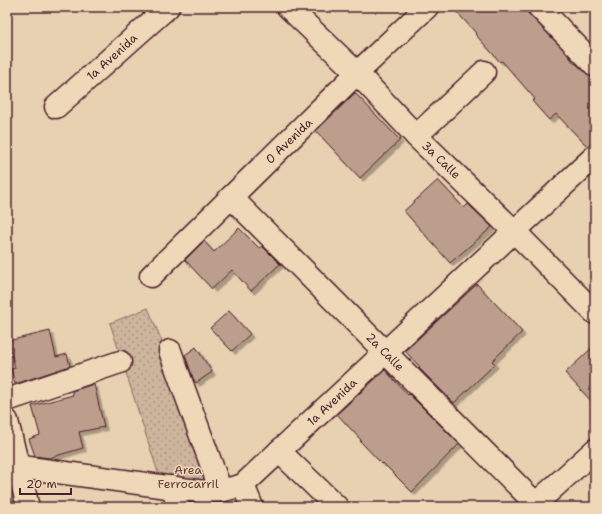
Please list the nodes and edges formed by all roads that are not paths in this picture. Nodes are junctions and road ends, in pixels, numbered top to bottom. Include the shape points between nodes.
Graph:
1 (168, 7) edge
2 (288, 7) edge
3 (427, 7) edge
4 (539, 7) edge
5 (595, 65) edge
6 (484, 72) dead end
7 (357, 73) junction
8 (56, 107) dead end
9 (416, 136) junction
10 (595, 156) edge
11 (231, 197) junction
12 (514, 231) junction
13 (151, 276) dead end
14 (595, 313) edge
15 (170, 350) dead end
16 (386, 352) junction
17 (120, 362) dead end
18 (7, 400) edge
19 (7, 421) edge
20 (595, 450) edge
21 (279, 451) junction
22 (13, 466) edge
23 (243, 485) junction
24 (221, 491) junction
25 (175, 497) edge
26 (536, 506) edge
27 (28, 507) edge
28 (252, 507) edge
29 (337, 507) edge

1 - 8 street, 1a Avenida
2 - 7 street, 3a Calle
3 - 7 street, 0 Avenida
4 - 5 street
6 - 9 street
7 - 9 street, 3a Calle
7 - 11 street, 0 Avenida
9 - 12 street, 3a Calle
10 - 12 street, 1a Avenida
11 - 13 street, 0 Avenida
11 - 16 street, 2a Calle
12 - 14 street, 3a Calle
12 - 16 street, 1a Avenida
15 - 24 street
16 - 21 street, 1a Avenida
16 - 26 street, 2a Calle
17 - 18 street
19 - 22 street
20 - 26 street
21 - 23 street, 1a Avenida
21 - 29 street
22 - 25 street, 1a Avenida
22 - 27 street
23 - 24 street, 1a Avenida
23 - 28 street
24 - 25 street, 1a Avenida

